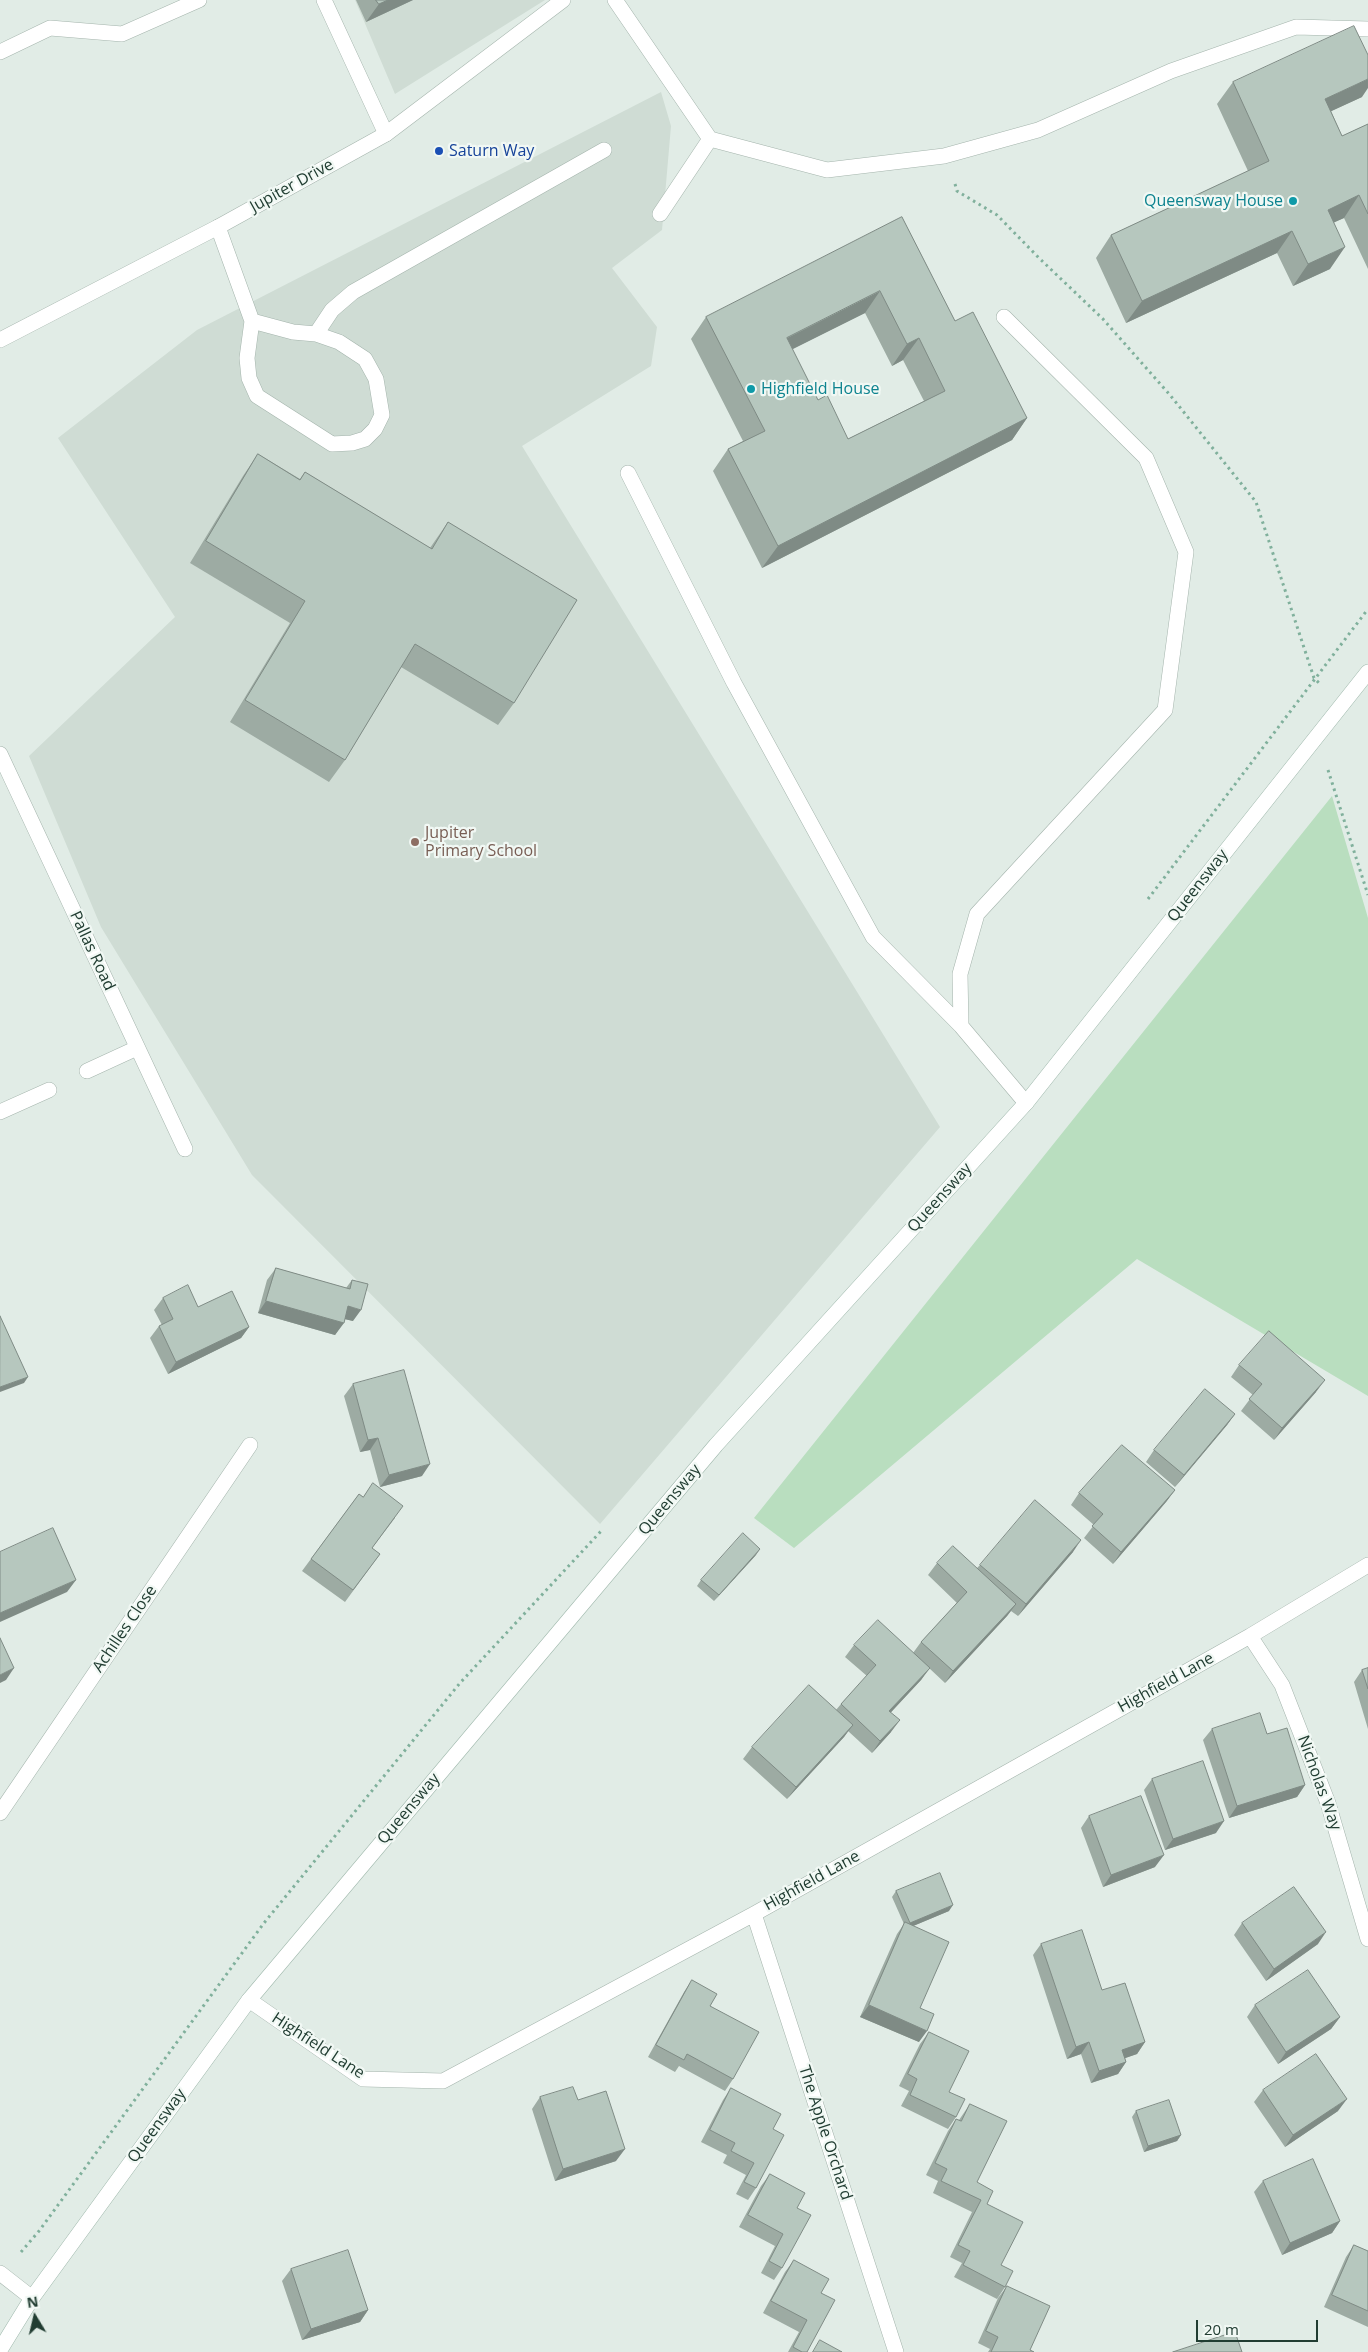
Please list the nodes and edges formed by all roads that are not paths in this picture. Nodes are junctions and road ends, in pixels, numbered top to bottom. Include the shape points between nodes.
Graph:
1 (199, 0) edge
2 (324, 0) edge
3 (563, 0) edge
4 (615, 0) edge
5 (1368, 29) edge
6 (0, 52) edge
7 (386, 134) junction
8 (710, 139) junction
9 (604, 150) dead end
10 (660, 214) dead end
11 (218, 227) junction
12 (1004, 318) dead end
13 (252, 321) junction
14 (316, 334) junction
15 (0, 340) edge
16 (628, 473) dead end
17 (1368, 672) edge
18 (0, 754) edge
19 (961, 1026) junction
20 (138, 1048) junction
21 (87, 1071) dead end
22 (49, 1090) dead end
23 (1026, 1102) junction
24 (0, 1112) edge
25 (185, 1149) dead end
26 (250, 1445) dead end
27 (1368, 1565) edge
28 (1250, 1636) junction
29 (0, 1814) edge
30 (754, 1914) junction
31 (1368, 1939) edge
32 (248, 2000) junction
33 (0, 2273) edge
34 (32, 2298) junction
35 (0, 2350) edge
36 (896, 2352) edge

1 - 6 street via 122,34 50,28
2 - 7 street
3 - 7 street, Jupiter Drive
4 - 8 street
5 - 8 street via 1296,27 1171,71 1038,130 944,156 827,170
7 - 11 street, Jupiter Drive
8 - 10 street
9 - 14 street via 353,292 332,310
11 - 13 street
11 - 15 street, Jupiter Drive
12 - 19 street via 1146,458 1186,552 1165,710 977,914 960,974
13 - 14 street via 293,332
13 - 14 street via 248,378 257,396 332,444 352,444 365,439 382,415 376,379 365,360 339,342
16 - 19 street via 734,682 873,937
17 - 23 street, Queensway
18 - 20 street, Pallas Road
19 - 23 street
20 - 21 street
20 - 25 street, Pallas Road
22 - 24 street
23 - 32 street, Queensway via 716,1445
26 - 29 street, Achilles Close
27 - 28 street, Highfield Lane
28 - 30 street, Highfield Lane
28 - 31 street, Nicholas Way via 1282,1685 1325,1794
30 - 32 street, Highfield Lane via 443,2081 363,2079
30 - 36 street, The Apple Orchard
32 - 34 street, Queensway
33 - 34 street
34 - 35 street, Queensway

